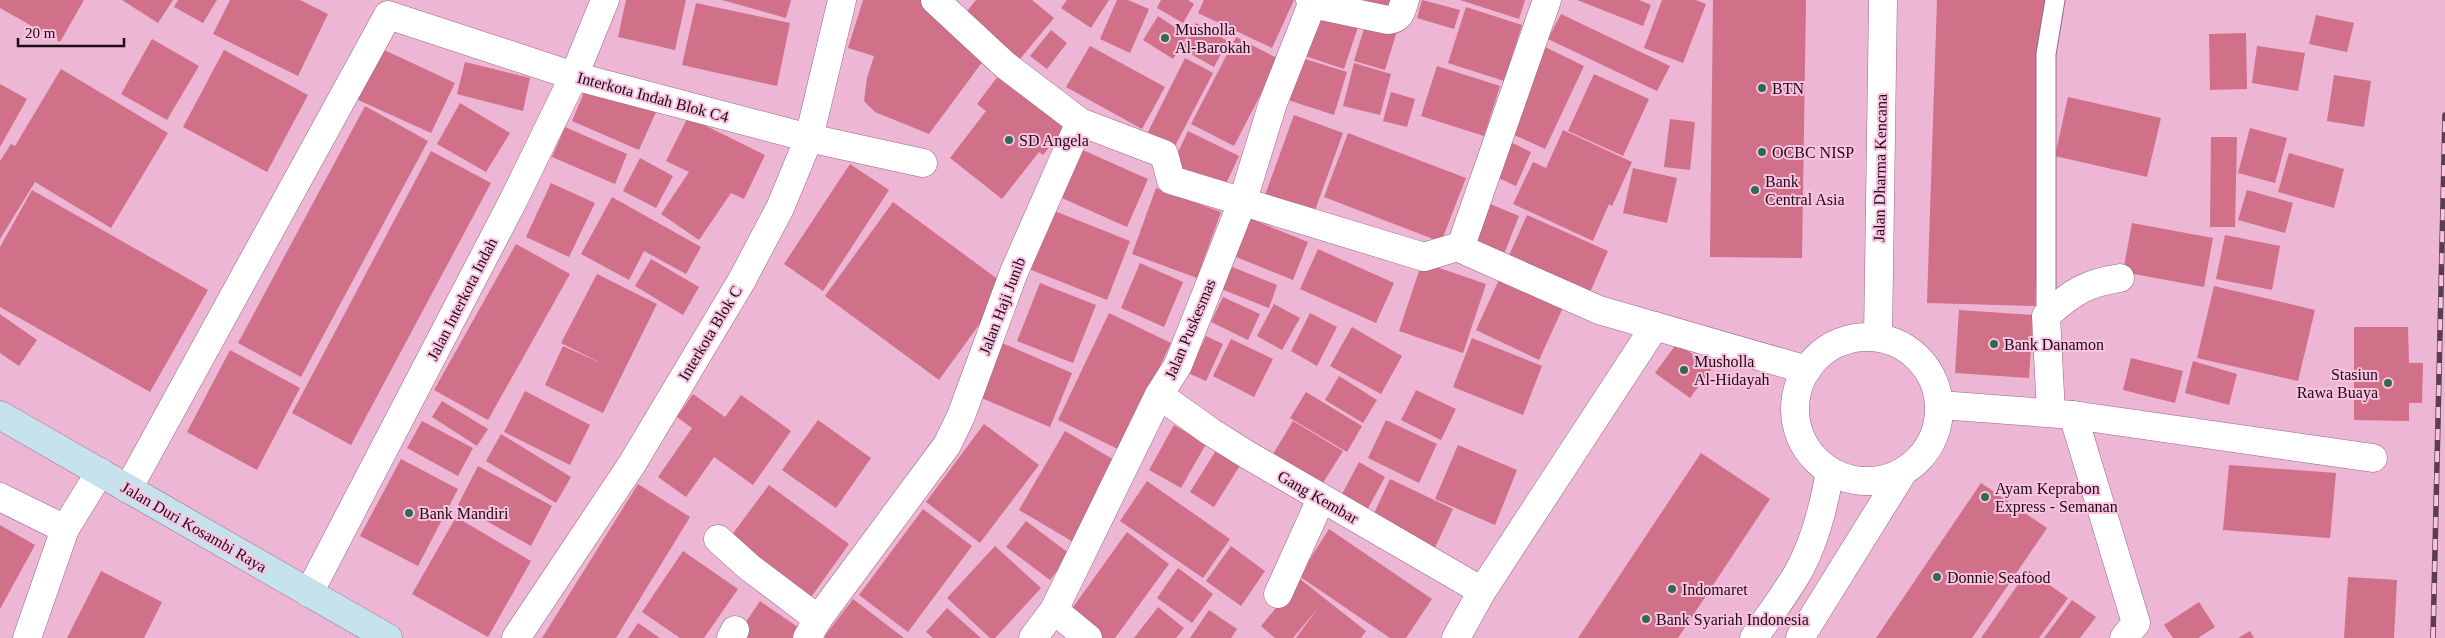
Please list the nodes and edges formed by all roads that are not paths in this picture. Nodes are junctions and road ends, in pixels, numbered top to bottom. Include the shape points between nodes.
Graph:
1 (605, 0) edge
2 (842, 0) edge
3 (936, 0) edge
4 (1405, 0) edge
5 (1547, 0) edge
6 (1883, 0) edge
7 (2055, 0) edge
8 (1311, 2) edge
9 (574, 76) junction
10 (1080, 122) junction
11 (809, 138) junction
12 (923, 163) dead end
13 (1243, 200) junction
14 (1457, 247) junction
15 (2120, 278) dead end
16 (2046, 316) junction
17 (1655, 326) junction
18 (1878, 337) junction
19 (1807, 370) junction
20 (1159, 395) junction
21 (1940, 405) junction
22 (2062, 414) junction
23 (0, 415) edge
24 (2373, 458) dead end
25 (1830, 471) junction
26 (100, 472) junction
27 (1903, 472) junction
28 (128, 489) junction
29 (0, 497) edge
30 (1321, 500) junction
31 (65, 529) junction
32 (718, 539) dead end
33 (1482, 591) junction
34 (309, 593) junction
35 (1278, 594) dead end
36 (1054, 610) junction
37 (813, 628) edge
38 (26, 638) edge
39 (388, 638) edge
40 (516, 638) edge
41 (1033, 638) edge
42 (1088, 638) edge
43 (1456, 638) edge
44 (1754, 638) edge
45 (1800, 638) edge
46 (2124, 638) edge

1 - 9 street, Jalan Interkota Indah
2 - 11 street, Interkota Blok C
3 - 10 street via 1005,65
4 - 8 street via 1400,15 1388,20
5 - 14 street via 1462,243
6 - 18 street, Jalan Dharma Kencana
7 - 16 lane via 2046,54
8 - 13 street, Jalan Puskesmas via 1273,103
9 - 11 street, Interkota Indah Blok C4
9 - 28 street, Interkota Indah Blok C4 via 388,15
9 - 34 street, Jalan Interkota Indah
10 - 13 street via 1164,154 1171,180
10 - 37 street, Jalan Haji Junib via 1014,272 961,416 947,445
11 - 12 street, Interkota Indah Blok C4
11 - 40 street, Interkota Blok C via 780,208 742,280 632,464
13 - 14 street via 1424,257
13 - 20 street, Jalan Puskesmas via 1178,365
14 - 17 street via 1599,310
15 - 16 street via 2096,282 2067,297
16 - 22 street
17 - 19 street
17 - 33 street
18 - 19 street via 1861,336 1830,347
18 - 21 street via 1909,349 1931,373
19 - 25 street via 1799,384 1795,417 1807,448
20 - 30 street, Gang Kembar via 1211,432
20 - 36 street, Jalan Puskesmas
21 - 22 street
21 - 27 street via 1932,444
22 - 24 street
22 - 46 street via 2136,623
23 - 26 main road, Jalan Duri Kosambi Raya
25 - 27 street via 1848,479 1867,482 1886,480
25 - 44 street via 1825,500 1798,573
26 - 28 main road, Jalan Duri Kosambi Raya
26 - 31 street
27 - 45 street
28 - 34 main road, Jalan Duri Kosambi Raya
29 - 31 street
30 - 33 street, Gang Kembar
30 - 35 street
31 - 38 street
32 - 37 street
33 - 43 street
34 - 39 main road, Jalan Duri Kosambi Raya
36 - 41 street, Jalan Puskesmas
36 - 42 street

